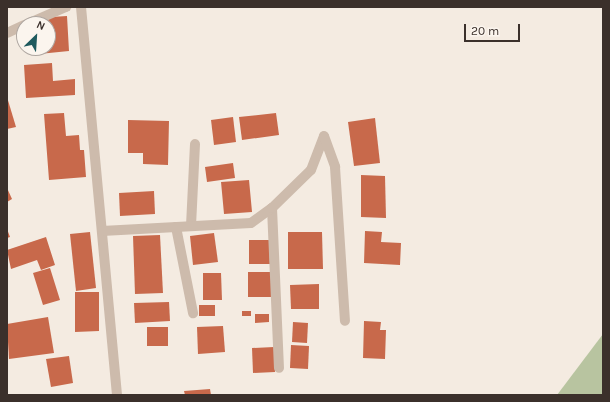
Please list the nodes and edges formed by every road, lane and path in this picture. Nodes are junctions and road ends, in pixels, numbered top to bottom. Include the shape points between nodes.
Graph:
1 (66, 7) edge
2 (81, 7) edge
3 (45, 16) edge
4 (195, 144) dead end
5 (272, 208) junction
6 (191, 226) junction
7 (176, 227) junction
8 (102, 231) junction
9 (193, 313) dead end
10 (345, 321) dead end
11 (279, 368) dead end
12 (117, 395) edge

1 - 3 street
2 - 8 street
4 - 6 street
5 - 6 street via 251,223
5 - 10 street via 311,170 324,136 335,167
5 - 11 street
6 - 7 street
7 - 8 street
7 - 9 street
8 - 12 street

